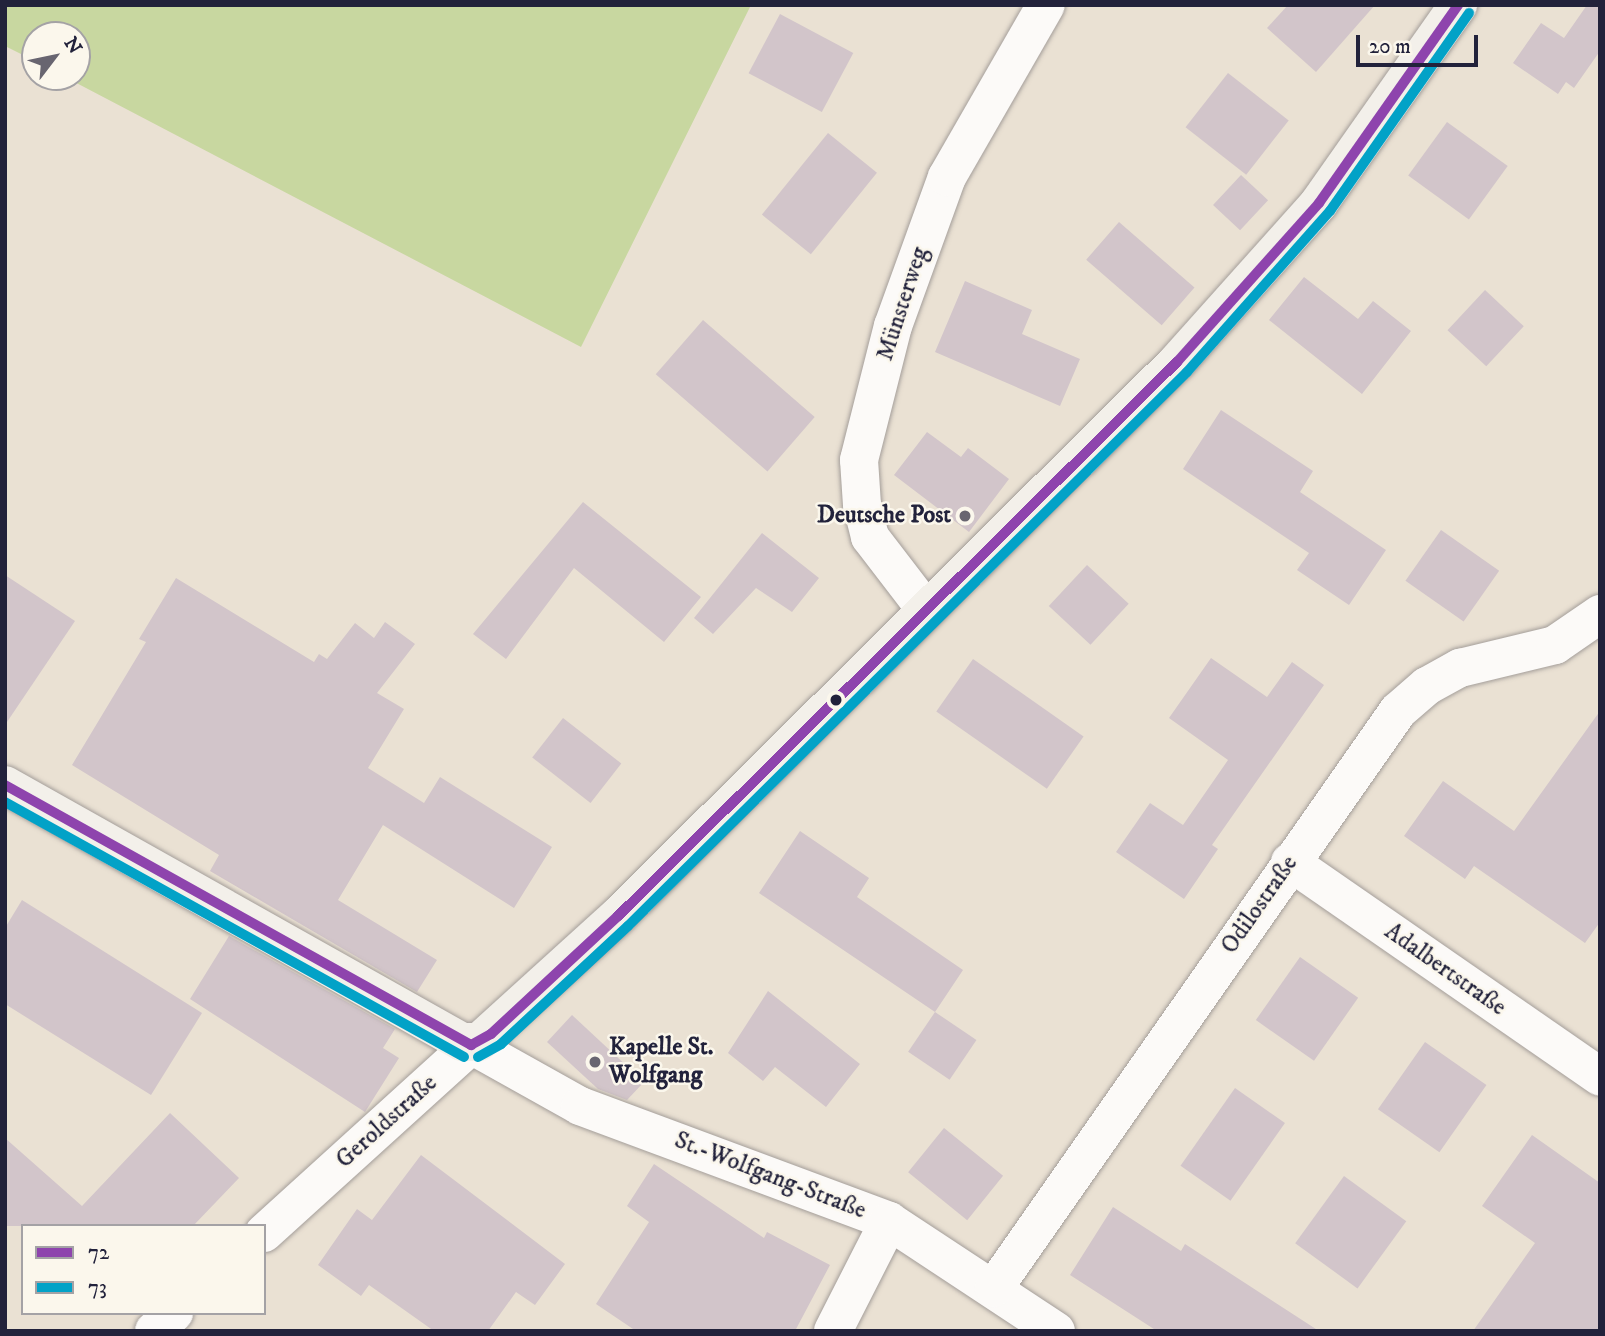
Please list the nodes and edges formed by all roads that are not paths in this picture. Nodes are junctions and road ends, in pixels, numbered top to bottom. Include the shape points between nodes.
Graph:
1 (1046, 5) edge
2 (1458, 5) edge
3 (926, 610) junction
4 (1600, 614) edge
5 (5, 785) edge
6 (1290, 862) junction
7 (471, 1045) junction
8 (1600, 1077) edge
9 (889, 1221) junction
10 (266, 1231) edge
11 (994, 1288) junction
12 (172, 1315) edge
13 (154, 1331) edge
14 (833, 1331) edge
15 (1056, 1331) edge

1 - 3 street, Münsterweg via 947,177 893,326 863,438 859,460 862,505 870,537
2 - 3 street, Geroldstraße via 1310,212 1177,362
3 - 7 street, Geroldstraße via 618,916 491,1034
4 - 6 street, Odilostraße via 1555,645 1460,668 1427,686 1398,711
5 - 7 street
6 - 8 street, Adalbertstraße
6 - 11 street, Odilostraße
7 - 9 street, St.-Wolfgang-Straße via 580,1106
7 - 10 street, Geroldstraße
9 - 11 street, St.-Wolfgang-Straße
9 - 14 street
11 - 15 street, St.-Wolfgang-Straße
12 - 13 street

